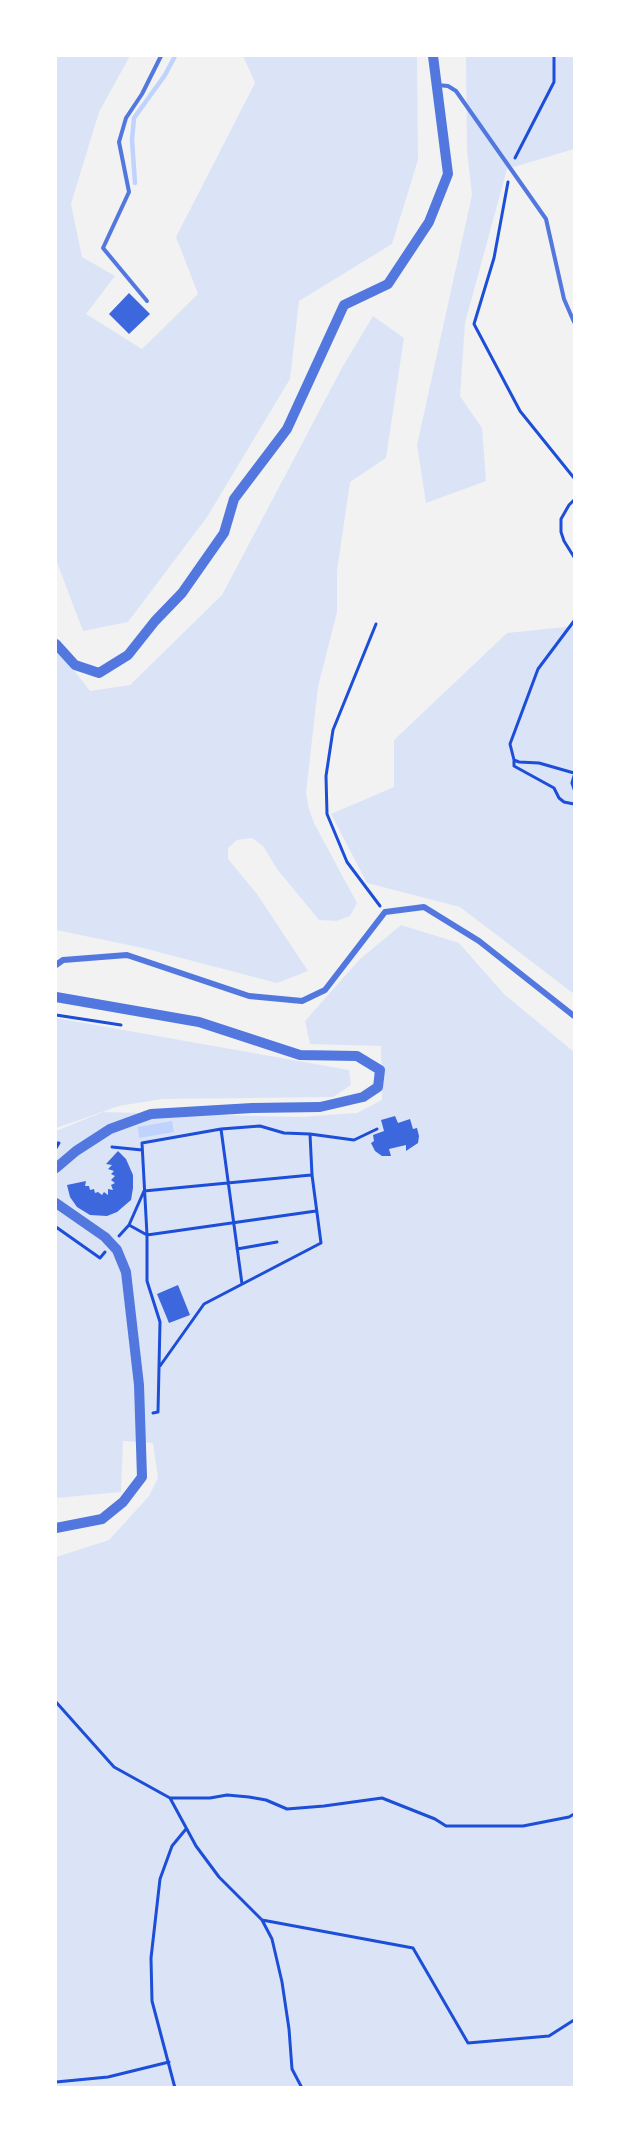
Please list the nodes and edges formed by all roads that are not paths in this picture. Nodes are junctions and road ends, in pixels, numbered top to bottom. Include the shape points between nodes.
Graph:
1 (162, 56) edge
2 (433, 56) edge
3 (436, 85) junction
4 (147, 302) dead end
5 (574, 322) edge
6 (56, 644) edge
7 (56, 965) edge
8 (56, 997) edge
9 (574, 1016) edge
10 (56, 1168) edge
11 (56, 1203) edge
12 (56, 1528) edge

1 - 4 lane via 126,118 119,142 129,192 102,248
2 - 3 street
3 - 5 lane via 456,91 546,219 564,299
3 - 6 street via 447,174 429,222 388,284 344,305 287,429 234,499 224,533 182,593 129,655 99,673 75,665
7 - 9 street via 63,960 127,956 249,996 302,1001 324,990 384,912 424,907 479,941
8 - 10 street via 199,1022 300,1055 357,1056 380,1070 378,1087 363,1096 320,1107 151,1114 110,1129
11 - 12 street via 112,1244 126,1272 139,1385 142,1477 123,1502 102,1519

